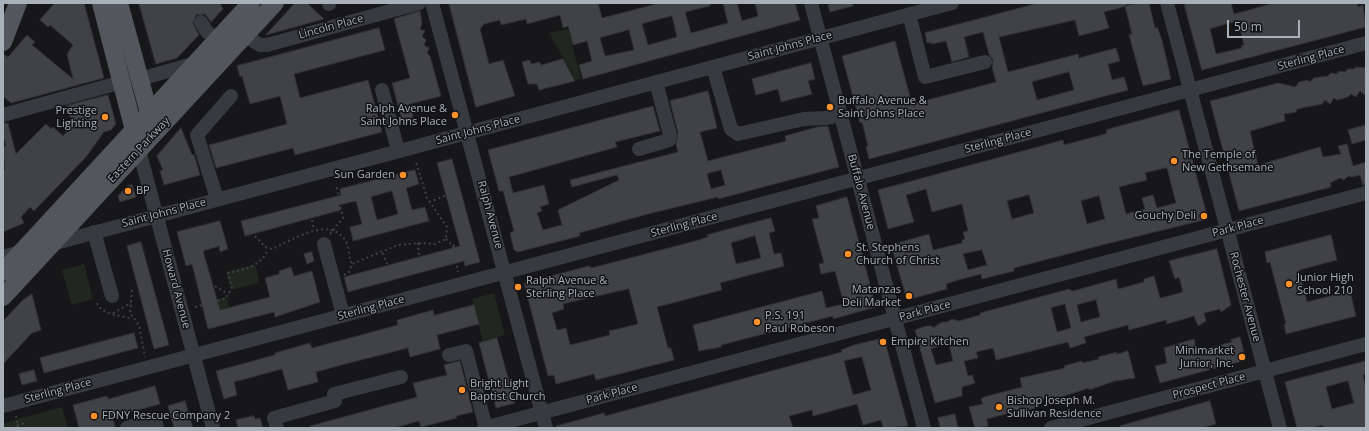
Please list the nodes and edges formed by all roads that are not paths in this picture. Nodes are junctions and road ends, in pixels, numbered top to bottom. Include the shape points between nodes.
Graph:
1 (18, 3) edge
2 (101, 3) edge
3 (119, 3) edge
4 (251, 3) edge
5 (275, 3) edge
6 (419, 3) edge
7 (432, 3) edge
8 (811, 3) edge
9 (952, 3) edge
10 (1167, 3) edge
11 (909, 14) junction
12 (201, 22) dead end
13 (5, 31) edge
14 (245, 36) junction
15 (820, 38) junction
16 (218, 39) junction
17 (1366, 43) edge
18 (985, 62) dead end
19 (196, 63) junction
20 (713, 67) junction
21 (140, 79) junction
22 (122, 82) junction
23 (656, 82) junction
24 (382, 90) dead end
25 (1190, 90) junction
26 (231, 96) dead end
27 (148, 113) junction
28 (3, 115) edge
29 (841, 115) junction
30 (134, 128) junction
31 (468, 133) junction
32 (639, 149) dead end
33 (139, 150) junction
34 (398, 151) junction
35 (858, 178) junction
36 (1366, 193) edge
37 (217, 199) junction
38 (156, 215) junction
39 (1227, 230) junction
40 (94, 232) junction
41 (50, 244) junction
42 (324, 244) road end
43 (22, 252) junction
44 (3, 257) edge
45 (3, 272) edge
46 (504, 272) junction
47 (112, 296) dead end
48 (3, 297) edge
49 (343, 315) junction
50 (895, 319) junction
51 (1366, 344) edge
52 (194, 355) junction
53 (449, 355) dead end
54 (1265, 371) junction
55 (401, 377) dead end
56 (3, 406) edge
57 (542, 413) junction
58 (127, 428) edge
59 (157, 428) edge
60 (213, 428) edge
61 (277, 428) edge
62 (485, 428) edge
63 (546, 428) edge
64 (924, 428) edge
65 (1051, 428) edge
66 (1280, 428) edge

1 - 13 main road
2 - 22 main road, Howard Avenue
3 - 21 main road, Howard Avenue
4 - 16 main road, Eastern Parkway
5 - 14 main road, Eastern Parkway
6 - 14 street, Lincoln Place via 267,44 260,45
7 - 31 street, Ralph Avenue
8 - 15 street, Buffalo Avenue
9 - 11 street, Saint Johns Place
10 - 25 street, Rochester Avenue
11 - 15 street, Saint Johns Place
11 - 18 street via 925,77
12 - 16 street via 207,32
14 - 33 main road, Eastern Parkway
15 - 20 street, Saint Johns Place
15 - 29 street, Buffalo Avenue
16 - 19 main road, Eastern Parkway
17 - 25 street, Sterling Place
19 - 21 street
19 - 27 main road, Eastern Parkway
20 - 23 street, Saint Johns Place
20 - 29 street via 730,128 738,134 804,119
21 - 27 main road, Howard Avenue
22 - 28 street
22 - 30 main road, Howard Avenue
23 - 31 street, Saint Johns Place
23 - 32 street via 669,140
24 - 34 street
25 - 35 street, Sterling Place
25 - 39 street, Rochester Avenue
26 - 37 street via 197,135
27 - 30 main road, Eastern Parkway
27 - 33 main road, Howard Avenue
29 - 35 street, Buffalo Avenue
30 - 33 main road, Howard Avenue
30 - 43 main road, Eastern Parkway
31 - 34 street, Saint Johns Place
31 - 46 street, Ralph Avenue
33 - 38 street, Howard Avenue
33 - 41 main road, Eastern Parkway
34 - 37 street, Saint Johns Place
35 - 46 street, Sterling Place
35 - 50 street, Buffalo Avenue
36 - 39 street, Park Place
37 - 38 street, Saint Johns Place
38 - 40 street, Saint Johns Place
38 - 52 street, Howard Avenue
39 - 50 street, Park Place
39 - 54 street, Rochester Avenue
40 - 41 street, Saint Johns Place
40 - 47 street
41 - 43 street, Saint Johns Place
41 - 48 main road, Eastern Parkway
42 - 49 street
43 - 44 street, Saint Johns Place
43 - 45 main road, Eastern Parkway
46 - 49 street, Sterling Place
46 - 57 street, Ralph Avenue
49 - 52 street, Sterling Place
50 - 57 street, Park Place
50 - 64 street, Buffalo Avenue
51 - 54 street, Prospect Place
52 - 56 street, Sterling Place
52 - 60 street, Howard Avenue
53 - 62 street via 466,351
54 - 65 street, Prospect Place
54 - 66 street, Rochester Avenue
55 - 61 street via 334,394 335,401 274,418
57 - 62 street, Park Place
57 - 63 street, Ralph Avenue
58 - 59 street via 155,419

